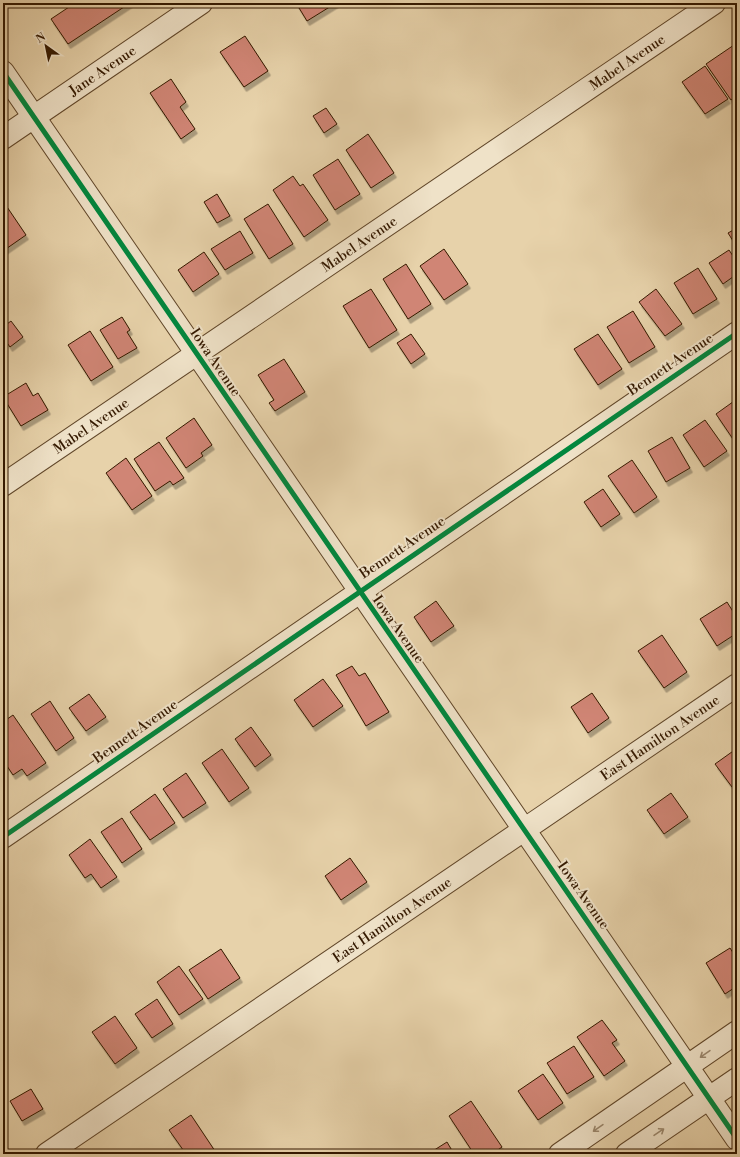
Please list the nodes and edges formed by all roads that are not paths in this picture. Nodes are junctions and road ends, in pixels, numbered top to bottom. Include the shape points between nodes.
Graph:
1 (202, 3) edge
2 (714, 3) edge
3 (3, 72) edge
4 (34, 117) junction
5 (3, 138) edge
6 (737, 333) edge
7 (196, 353) junction
8 (3, 485) edge
9 (359, 591) junction
10 (737, 685) edge
11 (524, 829) junction
12 (3, 836) edge
13 (737, 1032) edge
14 (687, 1066) junction
15 (737, 1078) edge
16 (708, 1098) junction
17 (737, 1138) edge
18 (47, 1154) edge
19 (560, 1154) edge
20 (627, 1154) edge

1 - 4 street, Jane Avenue
2 - 7 street, Mabel Avenue
3 - 4 street, Iowa Avenue
4 - 5 street, Jane Avenue
4 - 7 street, Iowa Avenue
6 - 9 street, Bennett Avenue
7 - 8 street, Mabel Avenue
7 - 9 street, Iowa Avenue
9 - 11 street, Iowa Avenue
9 - 12 street, Bennett Avenue
10 - 11 street, East Hamilton Avenue
11 - 14 street, Iowa Avenue
11 - 18 street, East Hamilton Avenue
13 -> 14 street
14 - 16 street, Iowa Avenue
14 -> 19 street
15 - 16 street
16 - 17 street, Iowa Avenue
20 -> 16 street

